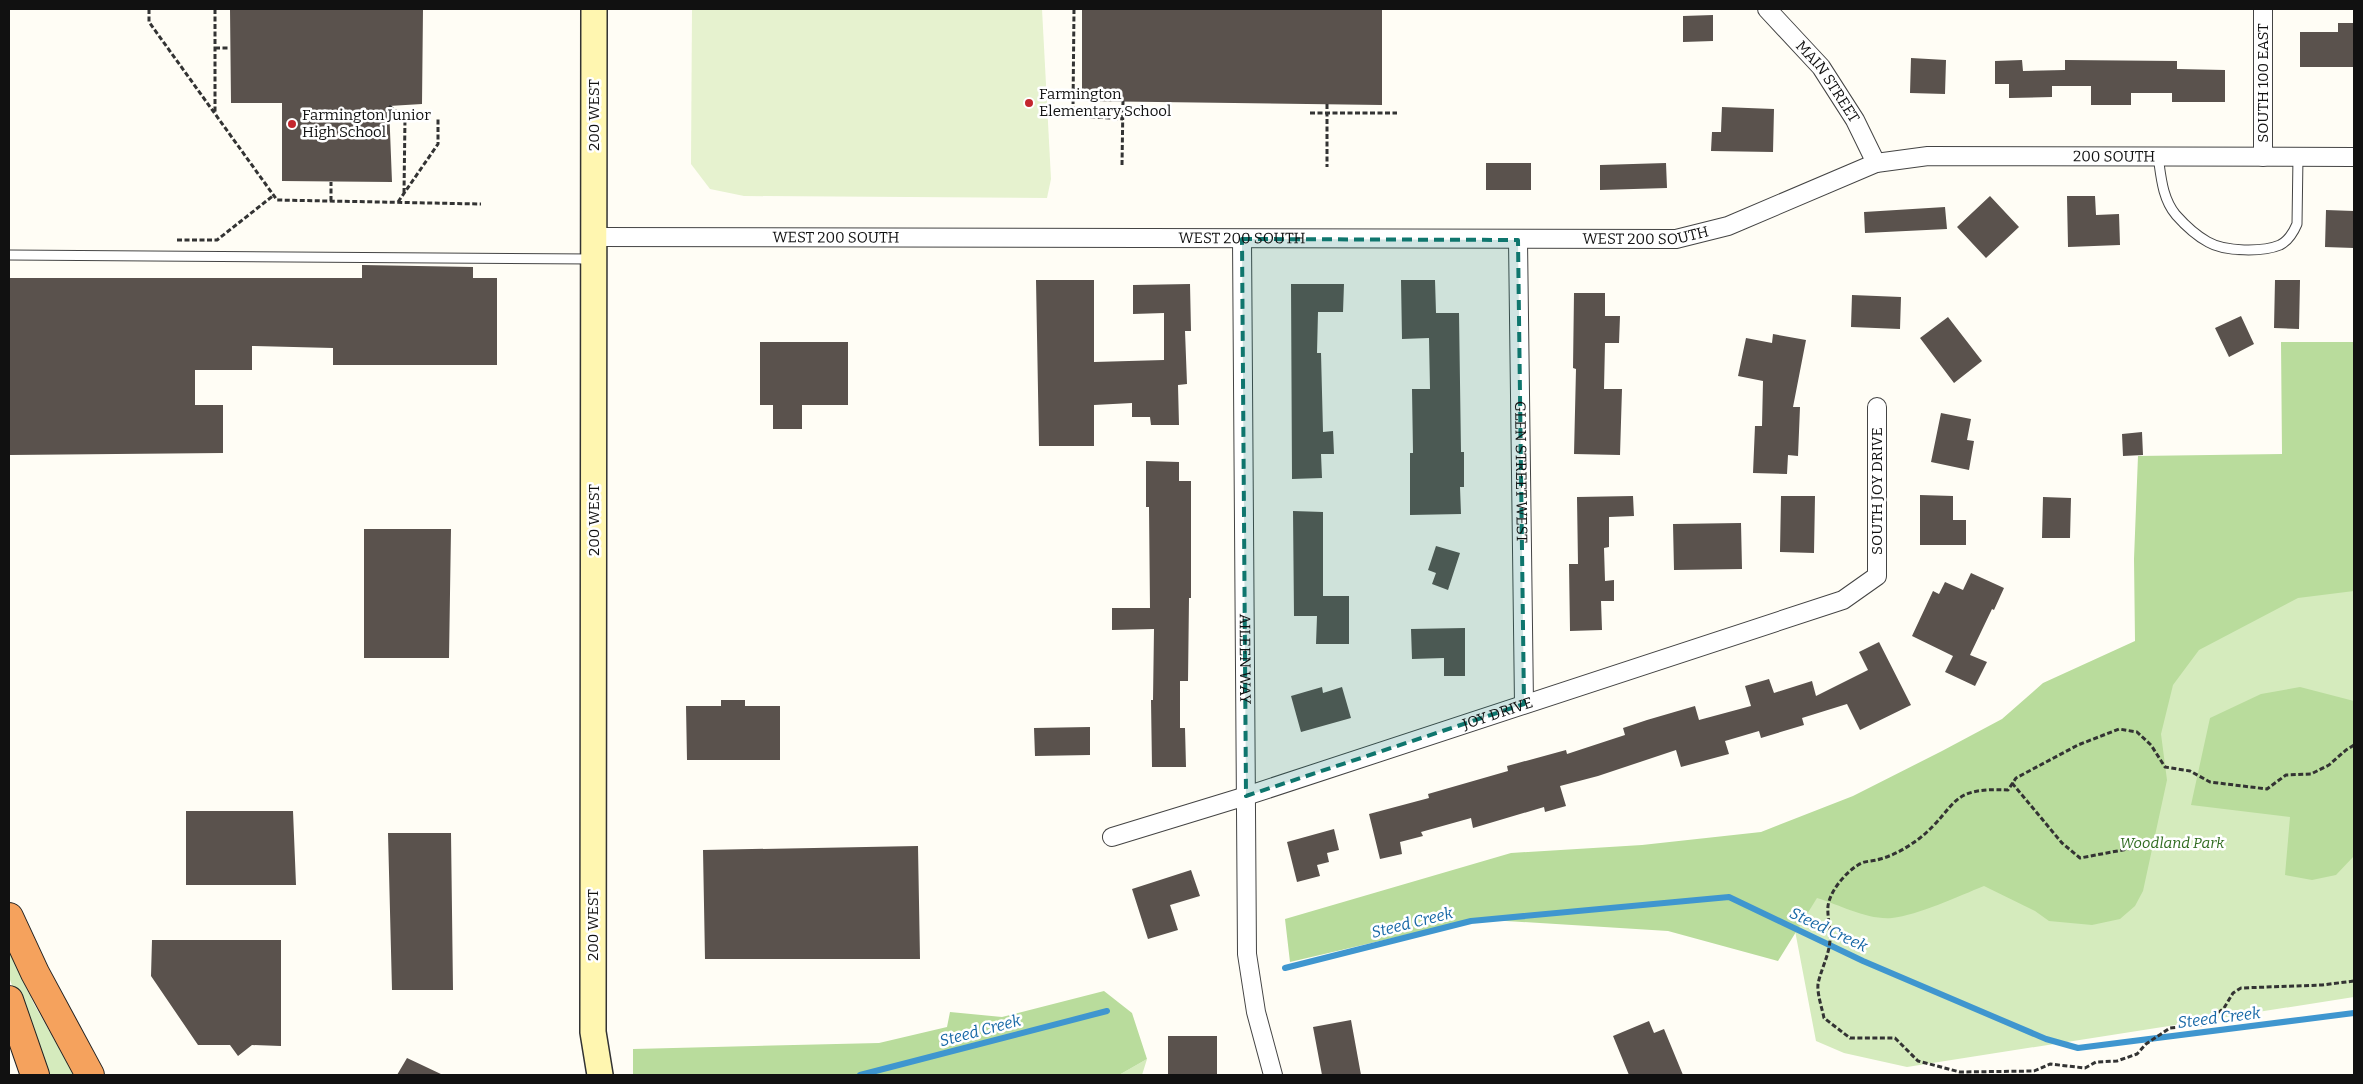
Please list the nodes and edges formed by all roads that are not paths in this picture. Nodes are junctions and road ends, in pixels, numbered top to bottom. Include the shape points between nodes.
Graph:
1 (594, 9) edge
2 (1767, 9) edge
3 (2263, 9) edge
4 (2158, 156) junction
5 (2263, 157) junction
6 (2298, 157) junction
7 (2354, 157) edge
8 (1876, 163) junction
9 (1242, 239) junction
10 (1518, 240) junction
11 (594, 248) junction
12 (9, 255) edge
13 (1877, 406) dead end
14 (1876, 576) joint
15 (1524, 704) junction
16 (1246, 796) junction
17 (1112, 837) dead end
18 (9, 917) edge
19 (9, 1000) edge
20 (593, 1032) junction
21 (35, 1075) edge
22 (90, 1075) edge
23 (583, 1075) edge
24 (600, 1075) edge
25 (1273, 1075) edge

1 - 11 main road, 200 WEST
2 - 8 street, MAIN STREET via 1821,67 1855,120
3 - 5 street, SOUTH 100 EAST
4 - 5 street, 200 SOUTH
4 - 6 lane via 2162,188 2176,215 2208,242 2222,248 2252,250 2281,244 2293,233 2298,216
4 - 8 street, 200 SOUTH via 1928,156
5 - 6 street, 200 SOUTH
6 - 7 street, 200 SOUTH
8 - 10 street, WEST 200 SOUTH via 1728,226 1676,239
9 - 10 street, WEST 200 SOUTH
9 - 11 street, WEST 200 SOUTH via 1004,237
9 - 16 street, AILEEN WAY
10 - 15 street, GLEN STREET WEST
11 - 12 lane
11 - 20 main road, 200 WEST
13 - 14 street, SOUTH JOY DRIVE
14 - 15 street, JOY DRIVE via 1843,600
15 - 16 street, JOY DRIVE
16 - 17 street, JOY DRIVE
16 - 25 street, AILEEN WAY via 1247,954 1256,1012
18 - 22 highway
19 - 21 highway
20 - 23 main road
20 - 24 main road

